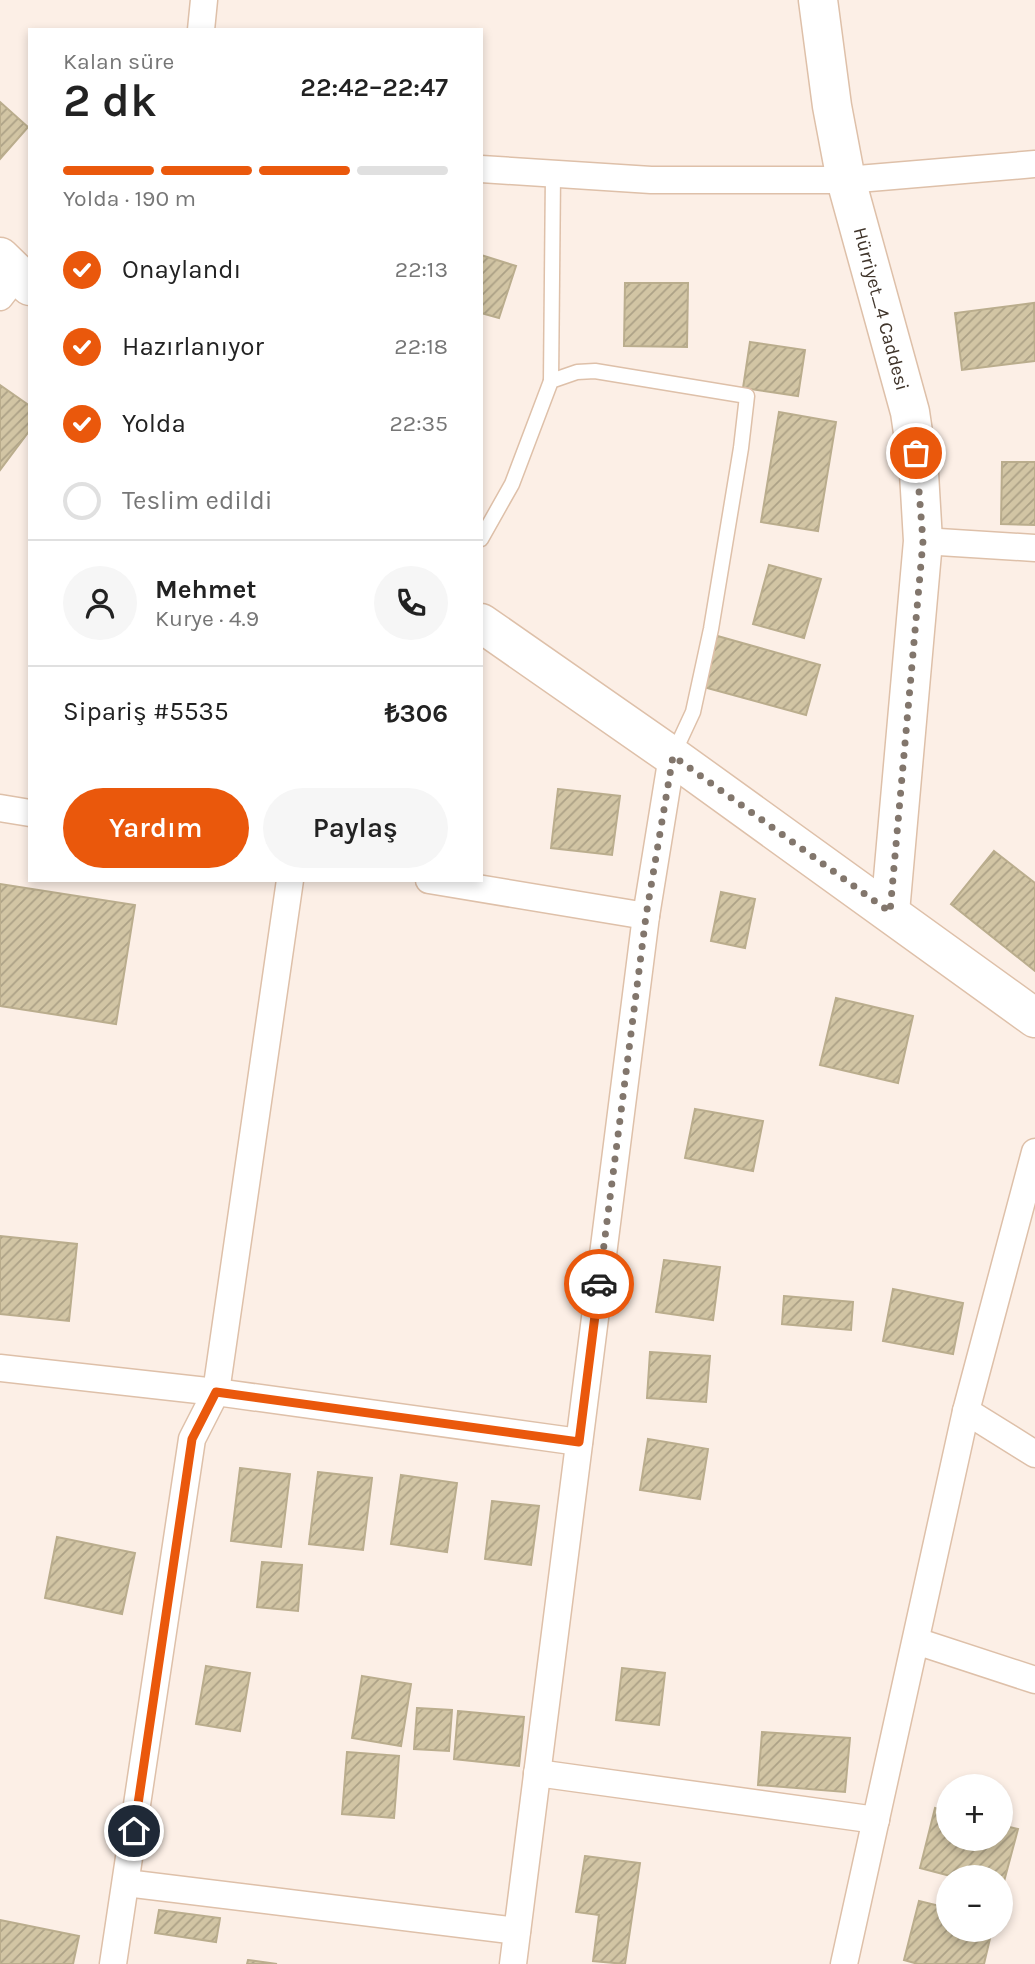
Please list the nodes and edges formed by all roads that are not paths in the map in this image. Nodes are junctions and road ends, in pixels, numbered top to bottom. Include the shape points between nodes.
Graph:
1 (204, 0) edge
2 (818, 0) edge
3 (201, 28) edge
4 (1035, 164) edge
5 (483, 169) edge
6 (553, 174) junction
7 (846, 180) junction
8 (551, 381) junction
9 (483, 536) edge
10 (923, 541) junction
11 (1035, 548) edge
12 (483, 625) edge
13 (673, 756) junction
14 (0, 808) edge
15 (28, 813) edge
16 (290, 882) edge
17 (441, 882) edge
18 (890, 912) junction
19 (646, 916) junction
20 (1035, 1018) edge
21 (1035, 1152) edge
22 (0, 1368) edge
23 (216, 1392) junction
24 (966, 1411) junction
25 (579, 1442) junction
26 (1035, 1454) edge
27 (916, 1641) junction
28 (1035, 1680) edge
29 (537, 1773) junction
30 (876, 1820) junction
31 (126, 1883) junction
32 (517, 1931) junction
33 (113, 1964) edge
34 (513, 1964) edge
35 (844, 1964) edge

1 - 3 street
2 - 7 street, Hürriyet_4 Caddesi
4 - 7 street
5 - 6 street
6 - 7 street via 651,180
6 - 8 lane
7 - 10 street, Hürriyet_4 Caddesi via 910,412
8 - 9 lane via 512,484
8 - 13 lane via 595,371 747,396 711,629 693,712
10 - 11 street
10 - 18 street, Hürriyet_4 Caddesi
12 - 13 street
13 - 18 street
13 - 19 street
14 - 15 street
16 - 23 street
17 - 19 street
18 - 20 street
19 - 25 street
21 - 24 street
22 - 23 street
23 - 25 street
23 - 31 street via 192,1439
24 - 26 street
24 - 27 street
25 - 29 street
27 - 28 street
27 - 30 street
29 - 30 street
29 - 32 street
30 - 35 street
31 - 32 street
31 - 33 street
32 - 34 street

